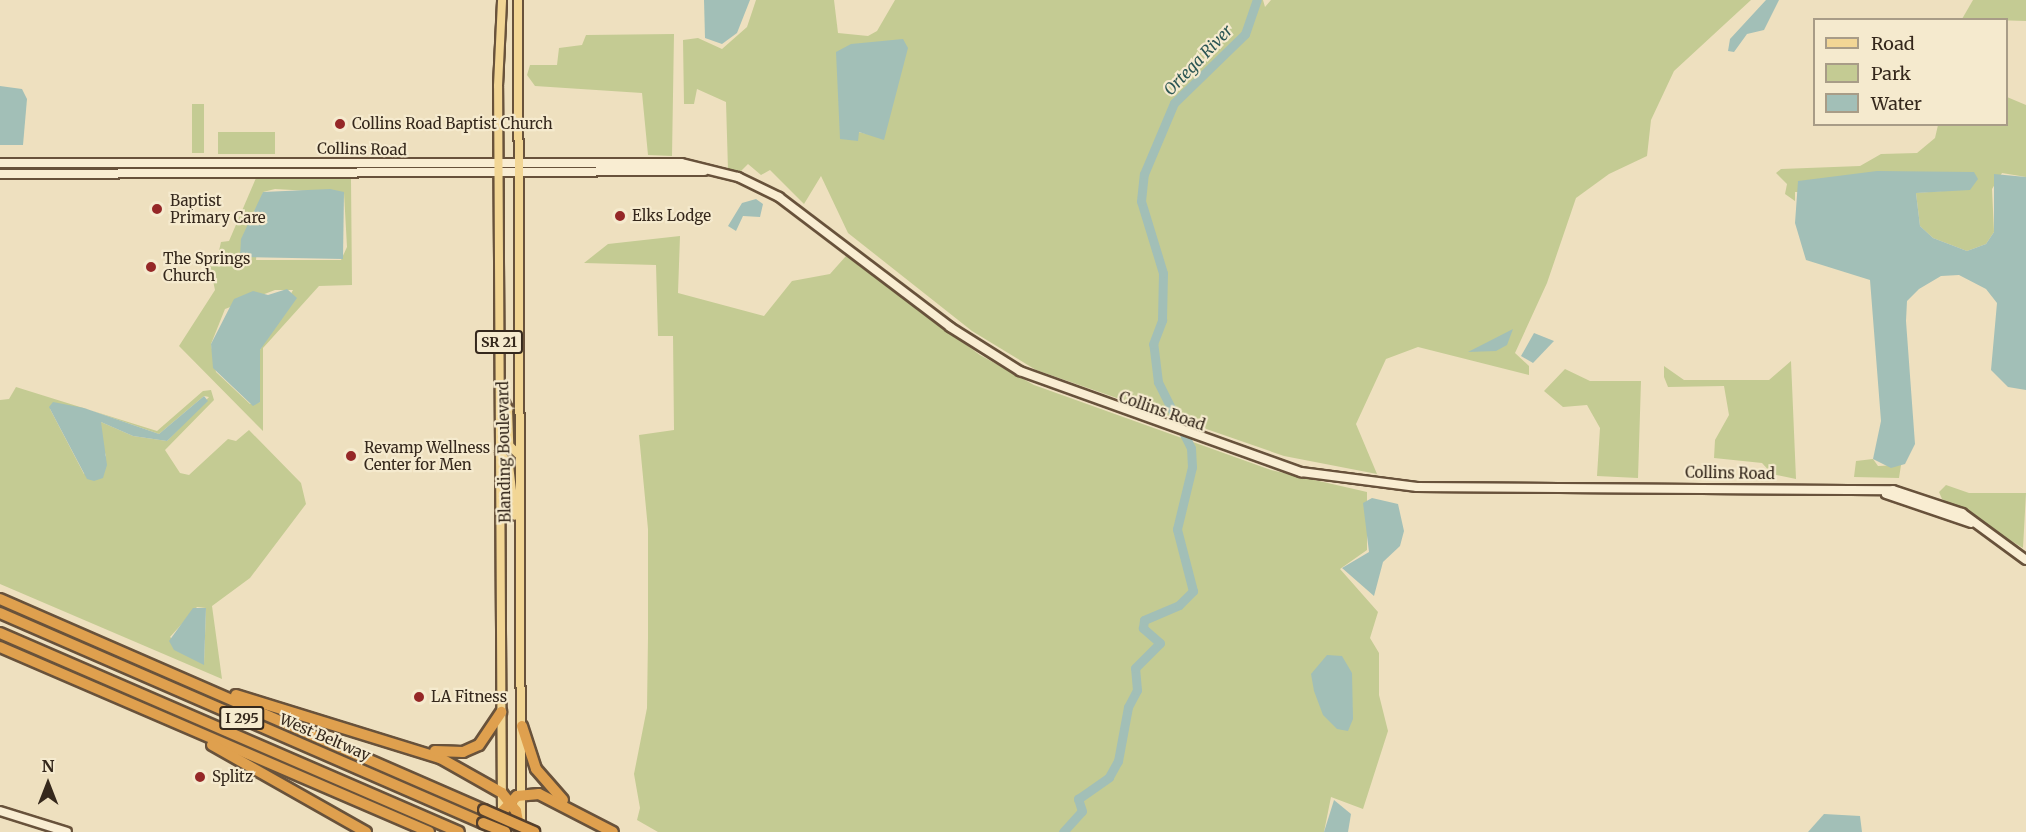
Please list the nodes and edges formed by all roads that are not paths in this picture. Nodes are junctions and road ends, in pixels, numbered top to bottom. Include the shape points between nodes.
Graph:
1 (502, 0) edge
2 (518, 0) edge
3 (500, 24) junction
4 (515, 24) junction
5 (0, 163) edge
6 (498, 163) junction
7 (516, 164) junction
8 (723, 172) junction
9 (498, 173) junction
10 (516, 173) junction
11 (0, 174) edge
12 (500, 392) junction
13 (500, 453) junction
14 (518, 454) junction
15 (518, 528) junction
16 (2026, 560) edge
17 (0, 598) edge
18 (0, 613) edge
19 (0, 633) edge
20 (0, 647) edge
21 (178, 675) junction
22 (501, 712) junction
23 (522, 726) junction
24 (189, 729) junction
25 (406, 745) junction
26 (522, 795) junction
27 (506, 797) junction
28 (572, 809) junction
29 (0, 811) edge
30 (502, 812) joint
31 (67, 832) edge
32 (366, 832) edge
33 (429, 832) edge
34 (459, 832) edge
35 (504, 832) edge
36 (520, 832) edge
37 (534, 832) edge
38 (613, 832) edge

1 - 3 main road, Blanding Boulevard / SR 21
2 - 4 main road, Blanding Boulevard / SR 21
3 - 4 main road
3 - 6 main road, Blanding Boulevard / SR 21
4 - 7 main road, Blanding Boulevard / SR 21
5 - 6 street, Collins Road
6 - 7 street, Collins Road
6 - 9 main road, Blanding Boulevard / SR 21
7 - 8 street, Collins Road via 681,163
7 - 10 main road, Blanding Boulevard / SR 21
8 - 10 street, Collins Road
8 - 16 street, Collins Road via 779,198 1004,363 1060,390 1301,472 1369,484 1857,490 1931,503 1989,532
9 - 10 street, Collins Road
9 - 11 street, Collins Road
9 - 12 main road, Blanding Boulevard / SR 21
10 - 14 main road, Blanding Boulevard / SR 21
12 - 13 main road, Blanding Boulevard / SR 21
12 - 14 main road via 508,409 509,445
13 - 15 main road via 510,465
13 - 22 main road, Blanding Boulevard / SR 21
14 - 15 main road, Blanding Boulevard / SR 21
15 - 23 main road, Blanding Boulevard / SR 21
17 - 21 highway
18 - 35 highway, West Beltway / I 295, bridge
19 - 34 highway, I 295
20 - 24 highway
21 - 25 highway
21 - 37 highway, bridge
22 - 25 highway via 488,736 469,751
22 - 27 main road, Blanding Boulevard / SR 21
23 - 26 main road, Blanding Boulevard / SR 21
23 - 28 highway via 540,776
24 - 32 highway
24 - 33 highway
25 - 27 highway
26 - 27 highway
26 - 28 highway via 545,796
26 - 36 main road, Blanding Boulevard / SR 21
27 - 30 highway
27 - 36 highway
28 - 38 highway
29 - 31 street
30 - 35 main road

